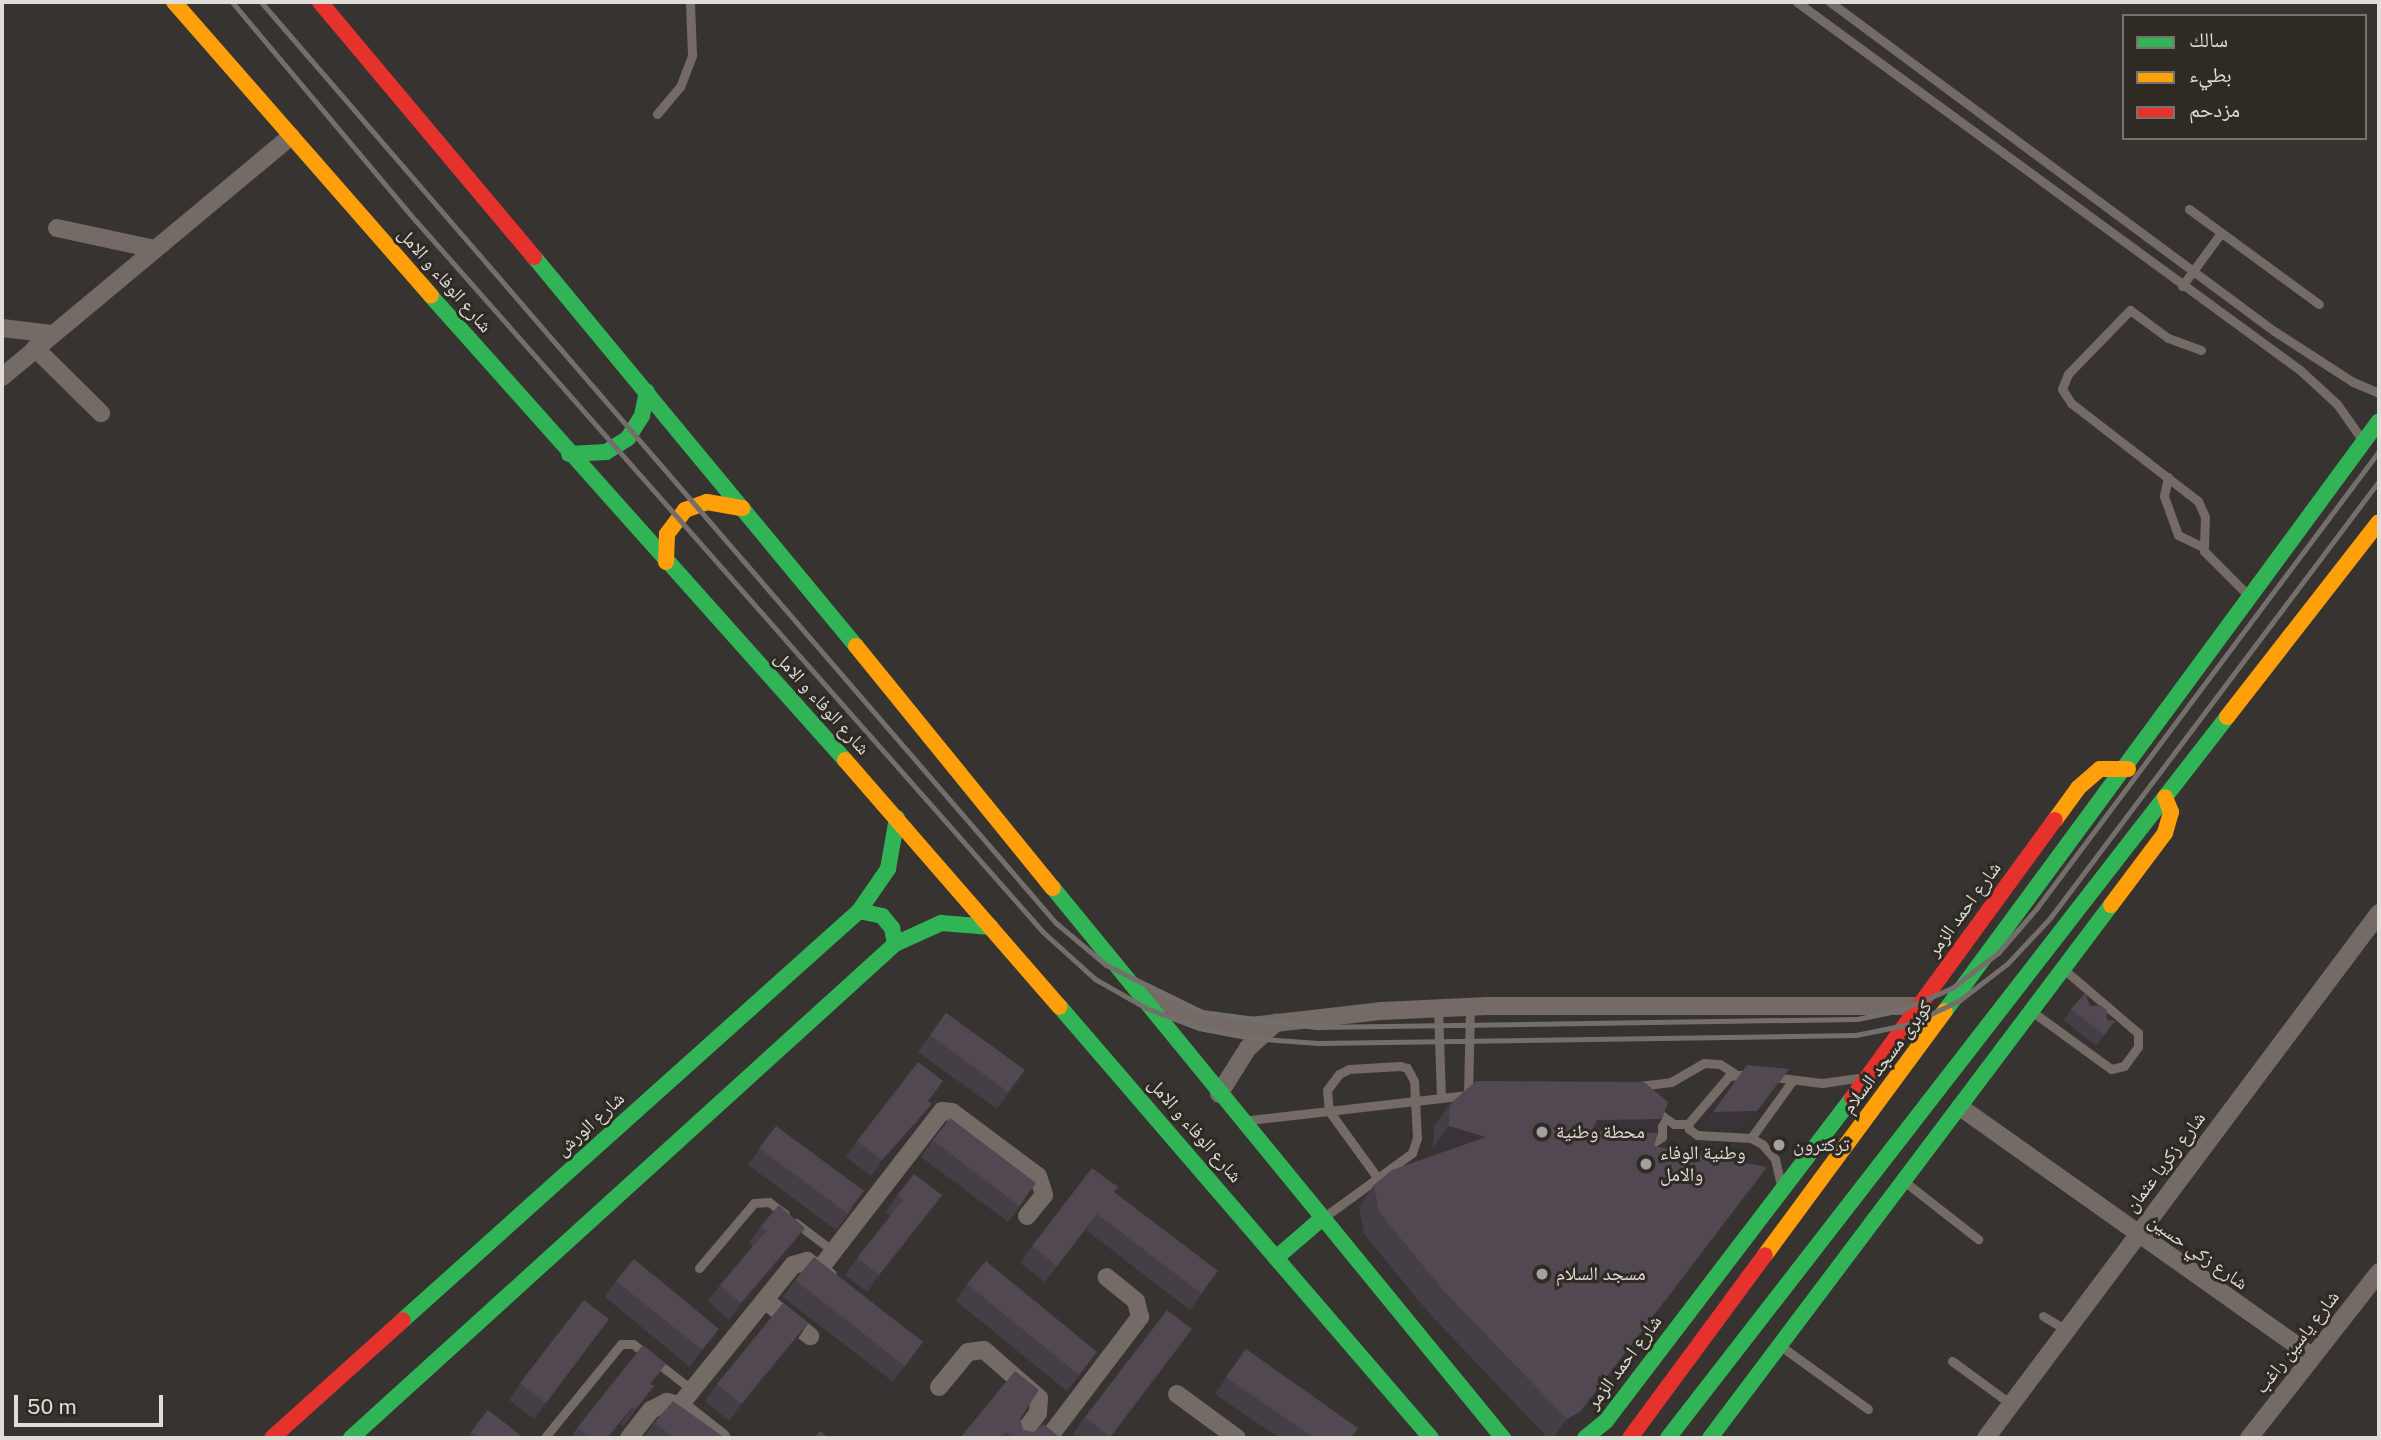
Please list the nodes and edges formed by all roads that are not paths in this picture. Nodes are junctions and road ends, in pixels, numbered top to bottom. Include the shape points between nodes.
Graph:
1 (174, 2) edge
2 (320, 2) edge
3 (690, 2) edge
4 (1797, 2) edge
5 (1830, 2) edge
6 (657, 114) dead end
7 (291, 136) junction
8 (2189, 209) dead end
9 (57, 228) dead end
10 (2221, 233) junction
11 (154, 249) junction
12 (2193, 270) junction
13 (2182, 286) junction
14 (2319, 304) dead end
15 (2, 328) edge
16 (52, 334) junction
17 (35, 348) junction
18 (2201, 350) dead end
19 (2, 377) edge
20 (647, 391) junction
21 (2379, 393) edge
22 (101, 412) dead end
23 (2379, 421) edge
24 (2364, 442) junction
25 (569, 454) junction
26 (2168, 477) junction
27 (742, 508) junction
28 (2379, 522) edge
29 (2203, 547) junction
30 (666, 562) junction
31 (2252, 599) junction
32 (2127, 769) junction
33 (2165, 797) junction
34 (897, 818) junction
35 (859, 911) junction
36 (2379, 913) edge
37 (992, 927) junction
38 (895, 944) junction
39 (2064, 964) junction
40 (1131, 984) junction
41 (1470, 1006) junction
42 (1919, 1006) junction
43 (1438, 1008) junction
44 (2029, 1011) junction
45 (1279, 1021) junction
46 (1872, 1072) junction
47 (1734, 1073) junction
48 (1793, 1080) junction
49 (1647, 1085) junction
50 (1633, 1086) edge
51 (1219, 1094) junction
52 (1482, 1094) edge
53 (1468, 1095) junction
54 (1652, 1096) edge
55 (1441, 1098) junction
56 (1416, 1101) junction
57 (1657, 1106) edge
58 (1960, 1107) junction
59 (1329, 1111) junction
60 (1662, 1116) junction
61 (1241, 1121) junction
62 (1688, 1124) junction
63 (1751, 1138) junction
64 (1632, 1149) edge
65 (1377, 1177) junction
66 (1905, 1182) junction
67 (1779, 1190) junction
68 (1027, 1216) dead end
69 (1320, 1220) junction
70 (2136, 1236) junction
71 (1978, 1239) dead end
72 (833, 1251) junction
73 (1276, 1258) junction
74 (699, 1268) dead end
75 (819, 1270) junction
76 (2379, 1272) edge
77 (1105, 1277) dead end
78 (840, 1286) edge
79 (765, 1300) junction
80 (2043, 1316) dead end
81 (2066, 1331) junction
82 (810, 1336) edge
83 (1780, 1346) junction
84 (2312, 1356) junction
85 (1952, 1361) dead end
86 (939, 1387) dead end
87 (692, 1390) junction
88 (1177, 1394) dead end
89 (2011, 1404) junction
90 (680, 1405) junction
91 (1868, 1409) dead end
92 (1606, 1421) junction
93 (1031, 1423) junction
94 (546, 1437) edge
95 (272, 1438) edge
96 (351, 1438) edge
97 (629, 1438) edge
98 (722, 1438) edge
99 (1019, 1438) edge
100 (1050, 1438) edge
101 (1237, 1438) edge
102 (1431, 1438) edge
103 (1503, 1438) edge
104 (1585, 1438) edge
105 (1603, 1438) edge
106 (1630, 1438) edge
107 (1668, 1438) edge
108 (1710, 1438) edge
109 (1986, 1438) edge
110 (2249, 1438) edge

1 - 7 main road, شارع الوفاء و الامل
2 - 20 main road, شارع الوفاء و الامل
3 - 6 lane via 692,55 680,87
4 - 13 lane
5 - 12 lane
7 - 11 street
7 - 25 main road, شارع الوفاء و الامل
8 - 10 lane
9 - 11 street
10 - 12 lane
10 - 14 lane
11 - 16 street
12 - 13 lane
12 - 21 lane via 2310,357
13 - 24 lane via 2300,370 2337,404
15 - 16 street
16 - 17 street
17 - 19 street
17 - 22 street
18 - 26 lane via 2168,338 2130,310 2063,381 2064,397
20 - 25 main road via 642,416 628,438 593,455
20 - 27 main road, شارع الوفاء و الامل
23 - 24 main road
24 - 31 main road
25 - 30 main road, شارع الوفاء و الامل
26 - 29 lane via 2202,508
26 - 29 lane via 2164,496 2178,535
27 - 30 main road via 707,502 685,510 667,534
27 - 40 main road, شارع الوفاء و الامل
28 - 33 main road
29 - 31 lane
30 - 34 main road, شارع الوفاء و الامل
31 - 32 main road
32 - 42 main road, شارع احمد الزمر via 2100,769 2078,788
32 - 106 main road, كوبرى مسجد السلام
33 - 39 main road via 2171,812 2169,827
33 - 107 main road
34 - 35 main road, شارع الورش via 888,869
34 - 37 main road, شارع الوفاء و الامل
35 - 38 main road via 882,916 892,928
35 - 95 main road, شارع الورش
36 - 70 street, شارع زكريا عثمان
37 - 38 main road via 941,923
37 - 73 main road, شارع الوفاء و الامل
38 - 96 main road
39 - 44 main road
39 - 44 lane via 2094,1002 2140,1037 2124,1066 2111,1069 2071,1032
40 - 45 street via 1206,1023 1241,1027
40 - 51 main road, شارع الوفاء و الامل
41 - 42 street
41 - 43 street
41 - 53 lane
42 - 46 main road, شارع احمد الزمر
43 - 45 street
43 - 55 lane
44 - 58 main road
45 - 51 street via 1248,1048
46 - 48 lane via 1835,1083
46 - 67 main road, شارع احمد الزمر
47 - 48 lane
47 - 49 lane via 1720,1064 1704,1063 1671,1082
47 - 62 lane
48 - 63 lane
49 - 50 lane
49 - 54 lane
51 - 61 main road, شارع الوفاء و الامل
52 - 53 lane
53 - 55 lane
55 - 56 lane
56 - 59 lane
56 - 59 lane via 1413,1074 1407,1068 1349,1069 1327,1090
56 - 65 lane via 1412,1153
57 - 60 lane
58 - 66 main road
58 - 70 street, شارع زكي حسين
59 - 61 lane
59 - 65 lane
60 - 62 lane via 1674,1124
60 - 64 lane via 1659,1142 1650,1148
61 - 69 main road, شارع الوفاء و الامل
62 - 63 lane via 1697,1135
63 - 67 lane via 1775,1159
65 - 69 lane
66 - 71 lane
66 - 83 main road
67 - 92 main road, شارع احمد الزمر
68 - 72 street via 1044,1195 1038,1177 952,1112 942,1111
69 - 73 main road
69 - 103 main road, شارع الوفاء و الامل
70 - 81 street, شارع زكريا عثمان
70 - 84 street, شارع زكي حسين
72 - 74 lane via 769,1202 759,1201
72 - 75 street
73 - 102 main road, شارع الوفاء و الامل
75 - 78 street
75 - 79 street via 807,1261 797,1262
76 - 84 street, شارع ياسين راغب
77 - 100 street via 1136,1301 1140,1317
79 - 82 street
79 - 87 street
80 - 81 lane
81 - 89 street, شارع زكريا عثمان
83 - 91 lane
83 - 108 main road
84 - 110 street, شارع ياسين راغب
85 - 89 lane
86 - 93 street via 968,1352 980,1349 1036,1394 1040,1408
87 - 90 street
87 - 94 lane via 634,1344 621,1344
88 - 101 street
89 - 109 street, شارع زكريا عثمان
90 - 97 street via 656,1406
90 - 98 street
92 - 104 main road, شارع احمد الزمر
92 - 105 main road
93 - 99 street
93 - 100 street

